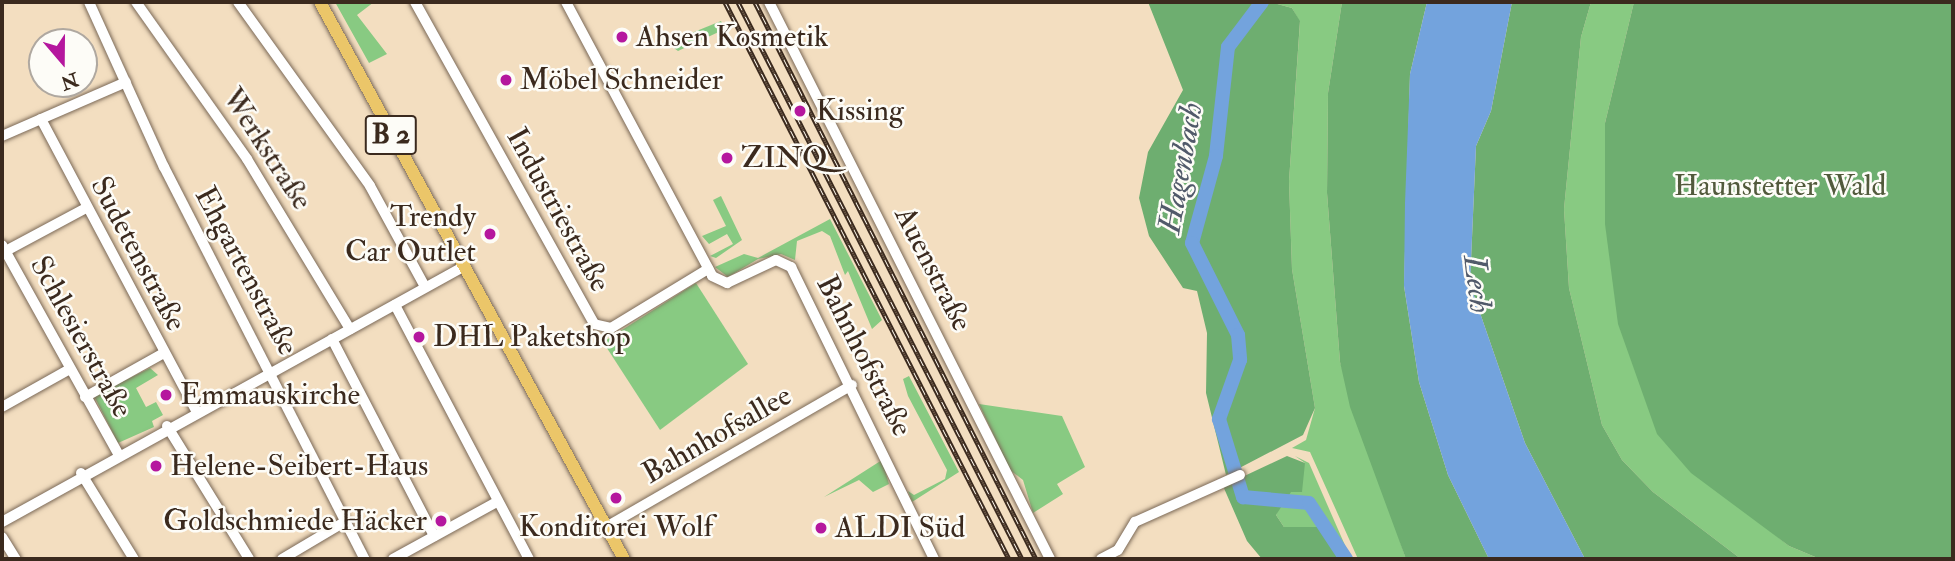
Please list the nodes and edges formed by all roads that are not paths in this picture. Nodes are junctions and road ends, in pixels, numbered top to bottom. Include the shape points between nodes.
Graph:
1 (89, 2) edge
2 (136, 2) edge
3 (238, 2) edge
4 (320, 2) edge
5 (415, 2) edge
6 (566, 2) edge
7 (769, 2) edge
8 (126, 82) junction
9 (41, 119) junction
10 (2, 136) edge
11 (88, 209) junction
12 (3, 250) edge
13 (463, 267) junction
14 (708, 268) junction
15 (425, 287) junction
16 (395, 304) junction
17 (350, 329) junction
18 (332, 338) junction
19 (164, 353) junction
20 (70, 369) junction
21 (271, 371) junction
22 (852, 385) junction
23 (85, 397) junction
24 (2, 407) edge
25 (196, 411) junction
26 (167, 426) junction
27 (118, 453) junction
28 (81, 473) junction
29 (1235, 477) dead end
30 (495, 503) junction
31 (346, 521) junction
32 (2, 522) edge
33 (606, 527) junction
34 (434, 536) junction
35 (2, 537) edge
36 (16, 559) edge
37 (134, 559) edge
38 (249, 559) edge
39 (282, 559) edge
40 (365, 559) edge
41 (393, 559) edge
42 (529, 559) edge
43 (624, 559) edge
44 (934, 559) edge
45 (1050, 559) edge
46 (1101, 559) edge

1 - 8 street, Ehgartenstraße
2 - 17 street, Werkstraße via 247,159
3 - 15 street via 370,186
4 - 13 main road, B 2
5 - 14 street, Industriestraße via 594,324 611,328
6 - 14 street
7 - 45 street, Auenstraße
8 - 9 street
8 - 21 street, Ehgartenstraße
9 - 10 street
9 - 11 street, Sudetenstraße
11 - 12 street
11 - 19 street, Sudetenstraße
12 - 20 street, Schlesierstraße
13 - 15 street
13 - 33 main road, B 2
14 - 22 street, Bahnhofstraße via 727,284 785,261
15 - 16 street
16 - 17 street
16 - 30 street
17 - 18 street
18 - 21 street
18 - 34 street
19 - 23 street
19 - 25 street, Sudetenstraße
20 - 23 street, Schlesierstraße
20 - 24 street
21 - 25 street
21 - 31 street, Ehgartenstraße
22 - 33 street, Bahnhofsallee
22 - 44 street, Bahnhofstraße
23 - 27 street, Schlesierstraße
25 - 26 street
26 - 27 street
26 - 38 street
27 - 28 street
28 - 32 street
28 - 37 street
29 - 46 street via 1135,522 1118,550
30 - 34 street
30 - 42 street
31 - 39 street
31 - 40 street, Ehgartenstraße
33 - 43 main road, B 2
34 - 41 street
35 - 36 street

